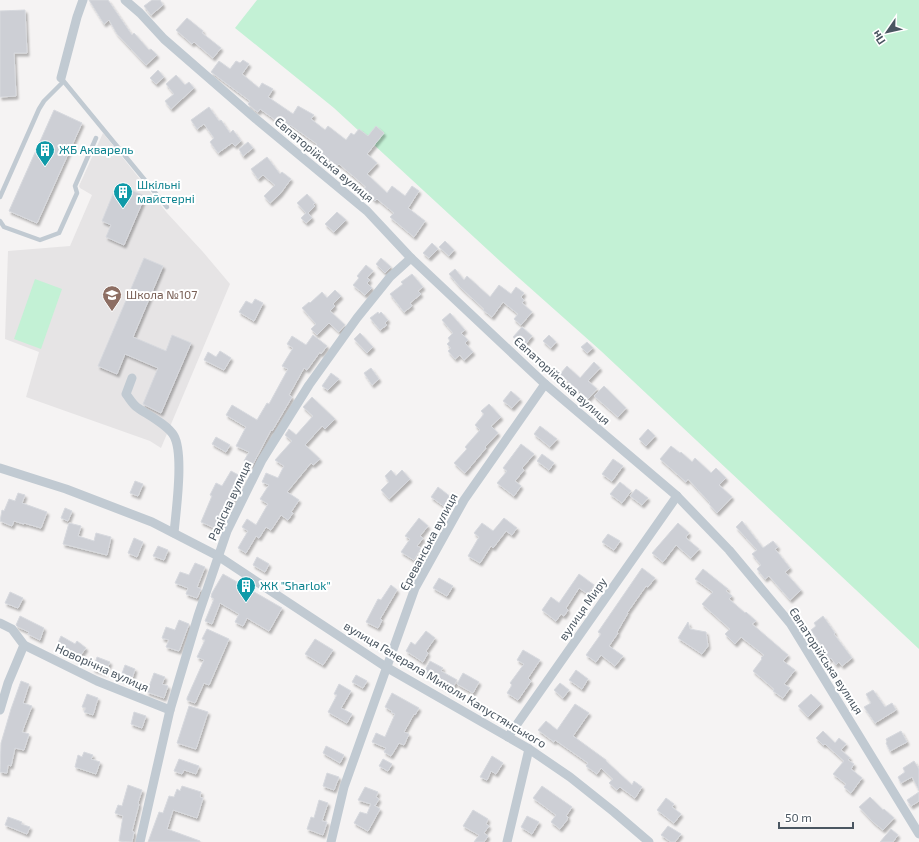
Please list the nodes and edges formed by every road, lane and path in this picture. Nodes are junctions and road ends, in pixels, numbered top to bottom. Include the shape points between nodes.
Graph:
1 (84, 0) edge
2 (125, 0) edge
3 (61, 78) junction
4 (96, 138) dead end
5 (2, 187) edge
6 (0, 197) edge
7 (167, 207) dead end
8 (0, 221) edge
9 (411, 258) junction
10 (132, 378) dead end
11 (545, 384) junction
12 (0, 468) edge
13 (677, 496) junction
14 (174, 533) junction
15 (218, 556) junction
16 (0, 623) edge
17 (24, 645) junction
18 (386, 666) junction
19 (0, 710) edge
20 (170, 710) junction
21 (508, 737) junction
22 (529, 749) junction
23 (919, 834) edge
24 (140, 842) edge
25 (331, 842) edge
26 (507, 842) edge
27 (649, 842) edge

1 - 3 street
2 - 9 street, Євпаторійська вулиця via 164,39 367,211
3 - 5 lane via 62,83 39,109
3 - 7 lane
4 - 8 lane via 74,186 77,193 59,233 40,240 4,227
5 - 6 lane
9 - 11 street, Євпаторійська вулиця
9 - 15 street, Радісна вулиця via 390,278 357,318 309,385 262,460 227,531
10 - 14 street via 126,394 137,408 151,415 174,436 178,450 179,480
11 - 13 street, Євпаторійська вулиця
11 - 18 street, Єреванська вулиця via 464,500 415,588
12 - 14 street, вулиця Генерала Миколи Капустянського via 66,489 145,519
13 - 21 street, вулиця Миру
13 - 23 street, Євпаторійська вулиця via 730,550 790,623
14 - 15 street, вулиця Генерала Миколи Капустянського
15 - 18 street, вулиця Генерала Миколи Капустянського
15 - 20 street, Радісна вулиця
16 - 17 street, Новорічна вулиця via 12,629
17 - 19 street
17 - 20 street, Новорічна вулиця via 97,682
18 - 21 street, вулиця Генерала Миколи Капустянського
18 - 25 street, Єреванська вулиця via 344,787
20 - 24 street, Радісна вулиця
21 - 22 street, вулиця Генерала Миколи Капустянського
22 - 26 street
22 - 27 street, вулиця Генерала Миколи Капустянського via 588,792

